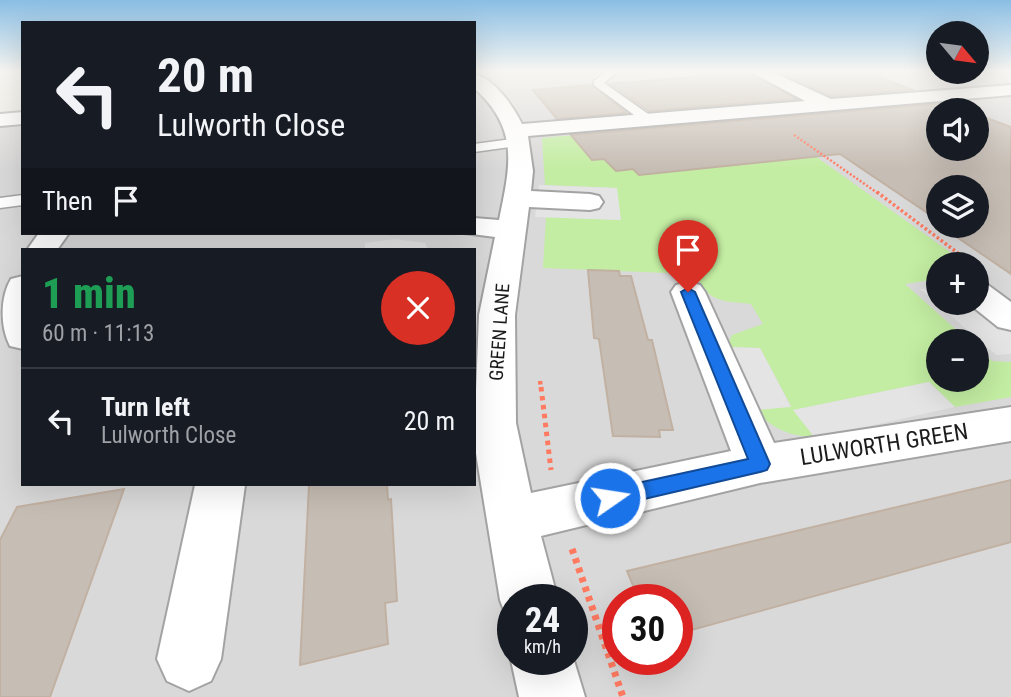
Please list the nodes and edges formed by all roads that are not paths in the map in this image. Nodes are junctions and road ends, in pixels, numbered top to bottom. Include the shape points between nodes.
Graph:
1 (499, 104) edge
2 (626, 104) edge
3 (825, 104) edge
4 (859, 104) edge
5 (981, 104) edge
6 (830, 106) junction
7 (1000, 111) dead end
8 (650, 121) junction
9 (518, 137) junction
10 (476, 148) edge
11 (21, 200) edge
12 (590, 202) dead end
13 (0, 203) edge
14 (514, 214) junction
15 (476, 226) edge
16 (688, 292) dead end
17 (21, 302) edge
18 (989, 302) edge
19 (1011, 319) edge
20 (21, 327) edge
21 (1011, 424) edge
22 (760, 464) junction
23 (220, 486) edge
24 (511, 520) junction
25 (525, 584) edge
26 (189, 659) dead end
27 (547, 675) edge
28 (552, 697) edge

1 - 9 street
2 - 8 lane
3 - 6 street
4 - 6 street
5 - 7 street
6 - 8 street
8 - 9 street
9 - 10 lane
9 - 14 street, GREEN LANE via 521,171
11 - 13 lane
12 - 14 street
14 - 15 street
14 - 24 street, GREEN LANE via 497,315 494,423
16 - 22 street
17 - 20 street
18 - 19 street
21 - 22 street, LULWORTH GREEN
22 - 24 street, LULWORTH GREEN
23 - 26 street
24 - 25 street, GREEN LANE
27 - 28 street

